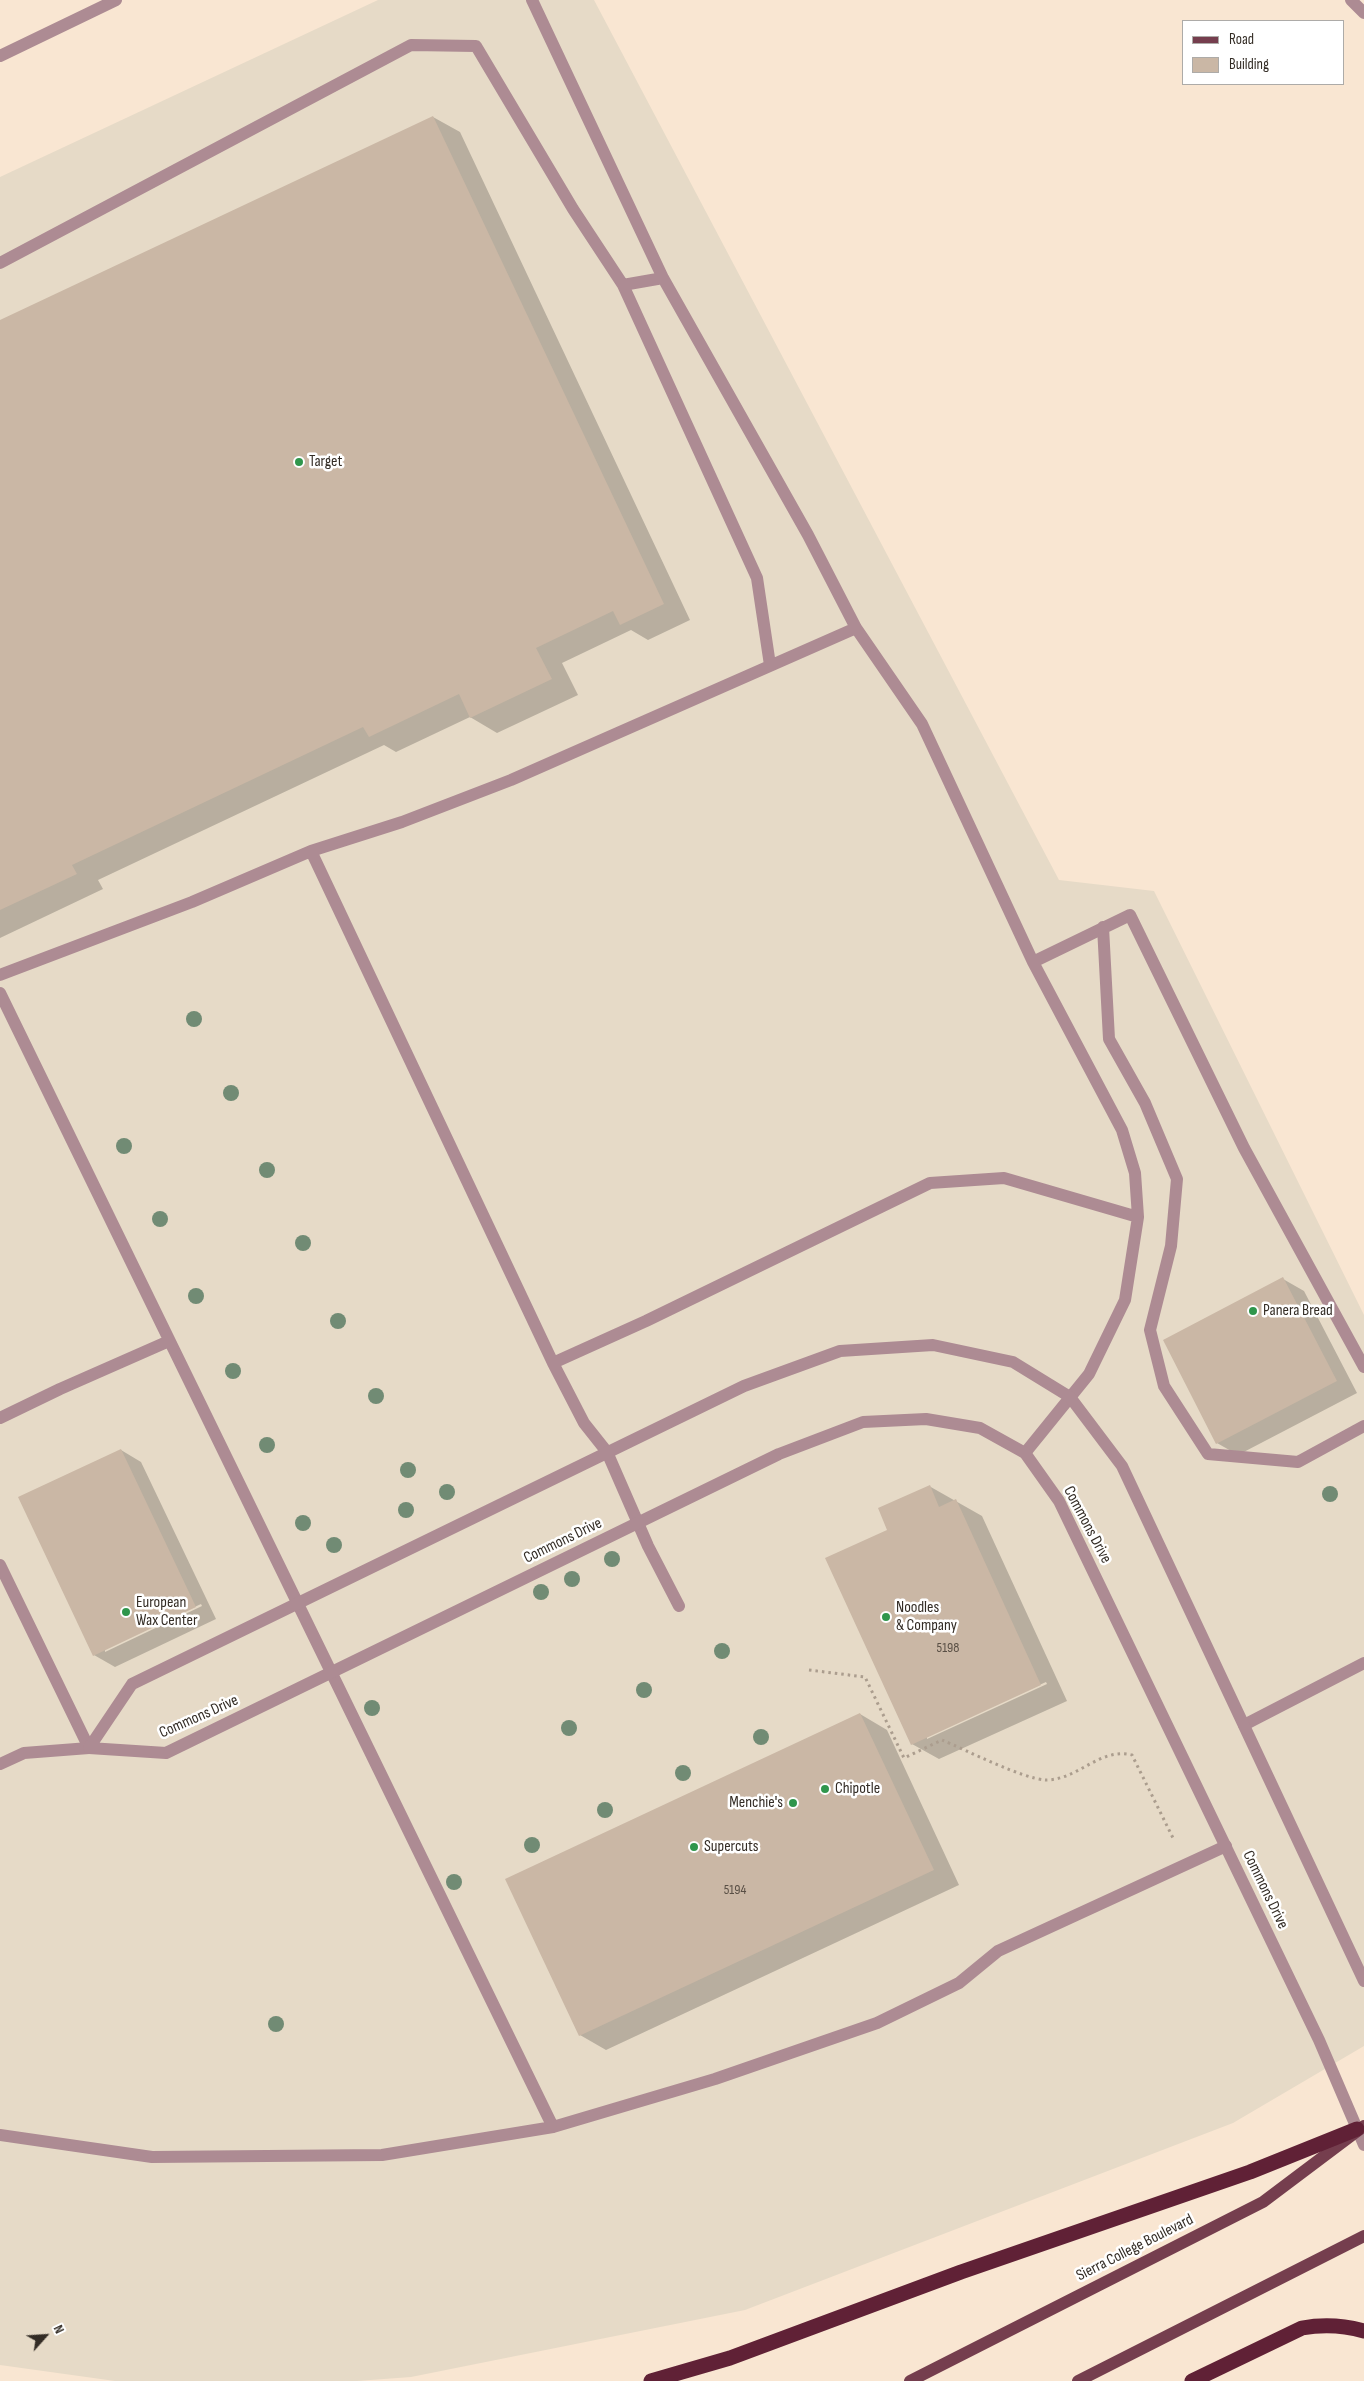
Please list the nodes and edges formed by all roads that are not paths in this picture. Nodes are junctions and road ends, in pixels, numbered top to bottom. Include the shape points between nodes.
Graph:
1 (116, 0) edge
2 (532, 0) edge
3 (1351, 0) edge
4 (1364, 13) edge
5 (0, 56) edge
6 (0, 263) edge
7 (663, 278) junction
8 (623, 285) junction
9 (856, 628) junction
10 (770, 665) junction
11 (310, 851) junction
12 (1103, 926) junction
13 (1033, 962) junction
14 (0, 975) edge
15 (0, 993) edge
16 (1138, 1217) junction
17 (169, 1341) junction
18 (553, 1363) junction
19 (1364, 1367) edge
20 (1070, 1398) junction
21 (0, 1418) edge
22 (1364, 1426) edge
23 (607, 1452) junction
24 (1024, 1453) junction
25 (639, 1522) junction
26 (0, 1565) edge
27 (298, 1604) junction
28 (679, 1606) dead end
29 (1364, 1663) edge
30 (331, 1672) junction
31 (1244, 1725) junction
32 (89, 1748) junction
33 (0, 1764) edge
34 (1226, 1846) junction
35 (1364, 1981) edge
36 (553, 2127) junction
37 (1361, 2128) edge
38 (0, 2135) edge
39 (1364, 2145) edge
40 (1364, 2236) edge
41 (1364, 2331) edge
42 (650, 2381) edge
43 (910, 2381) edge
44 (1078, 2381) edge
45 (1192, 2381) edge

1 - 5 street
2 - 7 street
3 - 4 street
6 - 8 street via 411,45 476,46 573,209
7 - 8 street
7 - 9 street
8 - 10 street via 757,578
9 - 10 street
9 - 13 street via 922,724
10 - 11 street via 511,780 402,822
11 - 14 street via 192,902
11 - 18 street
12 - 13 street
12 - 19 street via 1130,915 1244,1148
12 - 22 street via 1110,1039 1145,1103 1177,1178 1171,1246 1150,1330 1164,1386 1208,1454 1298,1462
13 - 16 street via 1122,1130 1135,1174
15 - 17 street
16 - 18 street via 1004,1178 930,1183
16 - 20 street via 1125,1300 1089,1374
17 - 21 street
17 - 27 street
18 - 23 street via 584,1423
20 - 23 street via 1013,1362 933,1345 840,1351 744,1386
20 - 24 street
20 - 31 street via 1122,1466
23 - 25 street
23 - 27 street
24 - 25 street, Commons Drive via 980,1428 926,1419 863,1422 779,1454
24 - 34 street, Commons Drive via 1059,1501
25 - 28 street
25 - 30 street, Commons Drive
26 - 32 street
27 - 30 street
27 - 32 street via 132,1684
29 - 31 street
30 - 32 street, Commons Drive via 166,1753
30 - 36 street
31 - 35 street
32 - 33 street, Commons Drive via 24,1753
34 - 36 street via 998,1951 959,1983 877,2023 715,2079
34 - 37 street, Commons Drive
36 - 38 street via 382,2154 152,2157
37 - 39 street, Commons Drive
37 - 42 highway via 1250,2172 961,2272 730,2358
37 - 43 main road, Sierra College Boulevard via 1262,2202
40 - 44 main road
41 - 45 highway via 1317,2325 1302,2328

